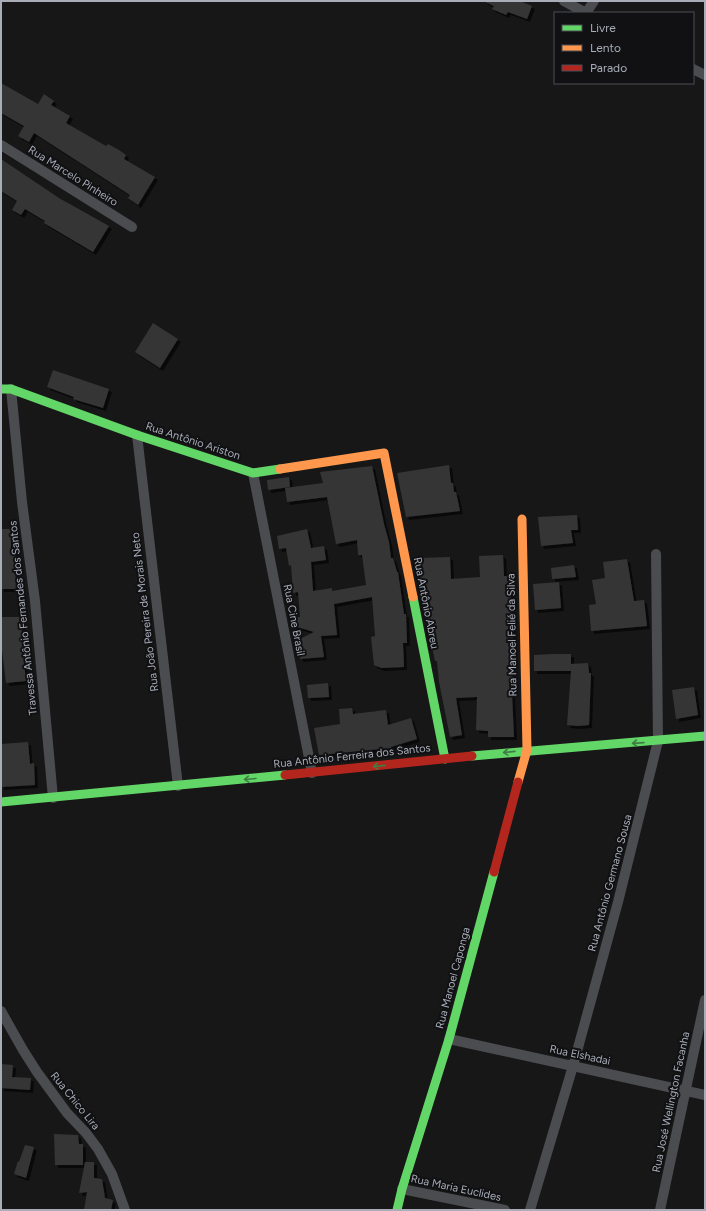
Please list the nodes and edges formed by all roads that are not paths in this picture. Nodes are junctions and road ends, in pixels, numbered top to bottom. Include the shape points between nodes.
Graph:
1 (564, 1) edge
2 (594, 1) edge
3 (584, 12) edge
4 (587, 12) edge
5 (694, 70) edge
6 (705, 75) edge
7 (1, 145) edge
8 (132, 227) dead end
9 (6, 389) edge
10 (137, 435) junction
11 (384, 453) joint
12 (253, 473) junction
13 (522, 519) dead end
14 (656, 554) dead end
15 (705, 736) edge
16 (658, 741) junction
17 (526, 750) junction
18 (445, 758) junction
19 (312, 773) junction
20 (178, 786) junction
21 (53, 798) junction
22 (1, 802) edge
23 (705, 1000) edge
24 (1, 1010) edge
25 (449, 1039) junction
26 (573, 1066) junction
27 (686, 1090) junction
28 (705, 1095) edge
29 (402, 1189) junction
30 (125, 1210) edge
31 (397, 1210) edge
32 (505, 1210) edge
33 (530, 1210) edge
34 (660, 1210) edge

1 - 3 street
2 - 4 street
5 - 6 street
7 - 8 street, Rua Marcelo Pinheiro
9 - 10 street, Rua Antônio Ariston
9 - 21 street, Travessa Antônio Fernandes dos Santos via 35,601
10 - 12 street, Rua Antônio Ariston
10 - 20 street, Rua João Pereira de Morais Neto
11 - 12 street, Rua Antônio Ariston
11 - 18 street, Rua Antônio Abreu
12 - 19 street, Rua Cine Brasil
13 - 17 street, Rua Manoel Felié da Silva
14 - 16 street, Rua Antônio Germano Sousa
15 - 16 street, Rua Antônio Ferreira dos Santos
16 -> 17 street, Rua Antônio Ferreira dos Santos
16 - 26 street, Rua Antônio Germano Sousa via 618,902
17 -> 18 street, Rua Antônio Ferreira dos Santos
17 - 25 street, Rua Manoel Caponga
18 -> 19 street, Rua Antônio Ferreira dos Santos
19 -> 20 street, Rua Antônio Ferreira dos Santos
20 - 21 street, Rua Antônio Ferreira dos Santos
21 - 22 street, Rua Antônio Ferreira dos Santos
23 - 27 street, Rua José Wellington Facanha
24 - 30 street, Rua Chico Lira via 37,1072 98,1149 112,1174
25 - 26 street, Rua Elshadai
25 - 29 street, Rua Manoel Caponga
26 - 27 street, Rua Elshadai
26 - 33 street, Rua Antônio Germano Sousa
27 - 28 street, Rua Elshadai
27 - 34 street, Rua José Wellington Facanha
29 - 31 street, Rua Manoel Caponga
29 - 32 street, Rua Maria Euclides

